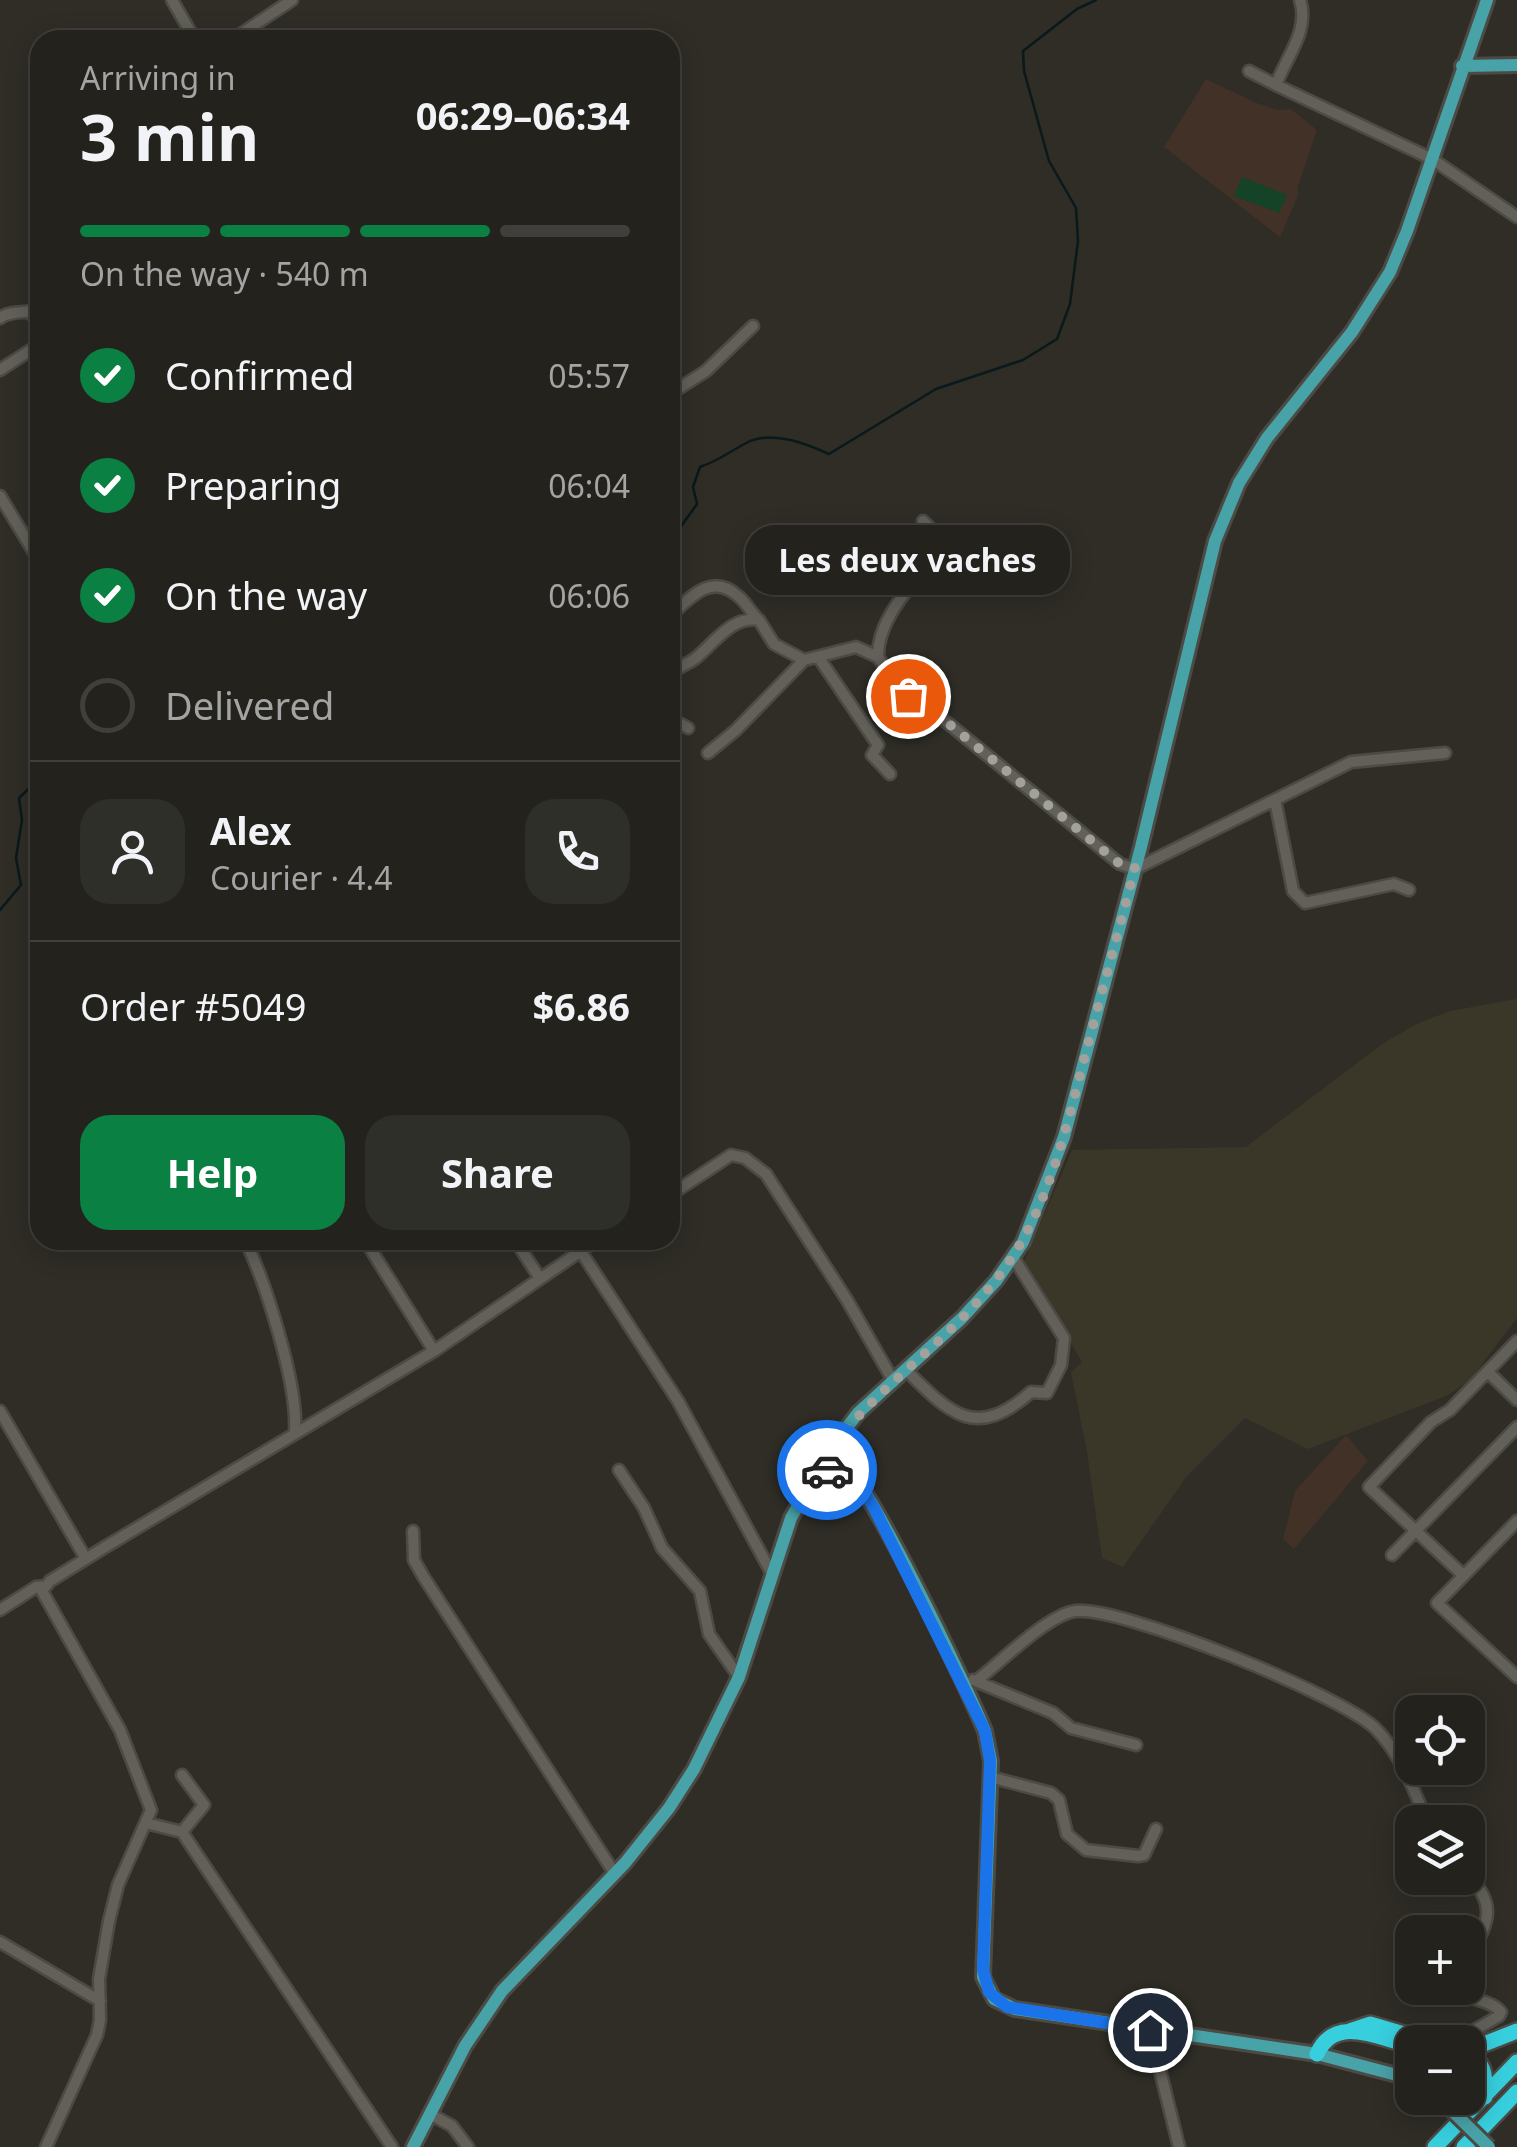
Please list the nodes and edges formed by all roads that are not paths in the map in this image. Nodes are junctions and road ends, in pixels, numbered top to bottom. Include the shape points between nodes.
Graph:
1 (172, 0) edge
2 (292, 0) edge
3 (1300, 0) edge
4 (1487, 0) edge
5 (188, 30) edge
6 (247, 30) edge
7 (1517, 65) edge
8 (1462, 66) junction
9 (1249, 71) dead end
10 (1276, 85) junction
11 (1432, 159) junction
12 (1517, 217) edge
13 (30, 310) edge
14 (0, 318) edge
15 (753, 326) dead end
16 (30, 350) edge
17 (0, 370) edge
18 (680, 388) edge
19 (0, 496) edge
20 (923, 521) dead end
21 (30, 546) edge
22 (680, 607) edge
23 (759, 620) junction
24 (878, 657) junction
25 (818, 658) junction
26 (804, 660) junction
27 (680, 668) edge
28 (680, 724) edge
29 (688, 728) dead end
30 (708, 753) dead end
31 (1445, 753) dead end
32 (890, 774) dead end
33 (1275, 800) junction
34 (1135, 868) junction
35 (1409, 890) dead end
36 (680, 1188) edge
37 (250, 1250) edge
38 (371, 1250) edge
39 (521, 1250) edge
40 (580, 1250) joint
41 (1013, 1257) junction
42 (539, 1277) junction
43 (1517, 1341) edge
44 (434, 1350) junction
45 (907, 1371) junction
46 (1488, 1372) junction
47 (894, 1382) junction
48 (1517, 1400) edge
49 (0, 1411) edge
50 (1517, 1427) edge
51 (294, 1431) junction
52 (842, 1432) junction
53 (830, 1448) junction
54 (820, 1464) junction
55 (619, 1470) dead end
56 (1474, 1473) junction
57 (848, 1475) junction
58 (1484, 1482) dead end
59 (802, 1495) junction
60 (1516, 1524) edge
61 (414, 1531) dead end
62 (1417, 1532) junction
63 (1392, 1555) dead end
64 (86, 1559) junction
65 (771, 1572) junction
66 (1463, 1575) junction
67 (46, 1586) junction
68 (0, 1610) edge
69 (958, 1673) junction
70 (738, 1677) junction
71 (1517, 1677) edge
72 (976, 1682) junction
73 (1136, 1745) dead end
74 (182, 1775) dead end
75 (990, 1776) junction
76 (1420, 1805) edge
77 (146, 1823) junction
78 (1156, 1830) dead end
79 (182, 1832) junction
80 (614, 1874) junction
81 (1484, 1895) edge
82 (1485, 1924) edge
83 (0, 1942) edge
84 (100, 2002) junction
85 (1485, 2003) edge
86 (1484, 2025) edge
87 (1150, 2030) junction
88 (1517, 2030) edge
89 (1349, 2031) junction
90 (1395, 2031) edge
91 (1395, 2042) edge
92 (1485, 2042) edge
93 (1317, 2054) junction
94 (1517, 2062) edge
95 (1395, 2075) edge
96 (1517, 2092) edge
97 (1485, 2097) edge
98 (430, 2114) junction
99 (1455, 2115) edge
100 (1467, 2115) edge
101 (46, 2147) edge
102 (392, 2147) edge
103 (412, 2147) edge
104 (468, 2147) edge
105 (1179, 2147) edge
106 (1435, 2147) edge
107 (1464, 2147) edge
108 (1488, 2147) edge

1 - 5 street
2 - 6 street
3 - 10 street via 1300,33
4 - 8 main road
7 - 8 main road
8 - 11 main road
9 - 10 street
10 - 11 street
11 - 12 street
11 - 34 main road via 1370,306 1267,438 1215,540
13 - 14 street
15 - 18 street
16 - 17 street
19 - 21 street
20 - 24 street via 938,536 939,549 891,614
22 - 23 street via 712,585 736,594
23 - 26 street via 774,644
23 - 27 street via 728,628
24 - 25 street via 856,647
24 - 34 street via 900,689 1120,864
25 - 26 street
25 - 32 street via 878,745 872,754
26 - 30 street
28 - 29 street
31 - 33 street via 1351,762
33 - 34 street
33 - 35 street via 1287,871 1305,904 1394,884
34 - 41 main road via 1064,1137
36 - 47 street via 731,1155 766,1174
37 - 51 street via 296,1410
38 - 44 street
39 - 42 street
40 - 42 street
40 - 65 street via 678,1401
41 - 45 main road
41 - 45 street via 1064,1338 1061,1365 1047,1393 1031,1392 995,1416 966,1417 940,1404
42 - 44 street
43 - 46 street
44 - 51 street
45 - 47 main road
46 - 48 street
46 - 62 street via 1369,1486
47 - 52 main road
49 - 64 street
50 - 56 street
51 - 64 street
52 - 53 main road
52 - 57 main road
53 - 54 main road
53 - 57 main road
54 - 57 main road
54 - 59 main road
55 - 70 street via 662,1548 700,1591 708,1634
56 - 58 street
56 - 62 street
57 - 59 main road
57 - 69 main road via 862,1489
59 - 65 main road
60 - 66 street
61 - 80 street via 414,1560 423,1576
62 - 63 street
62 - 66 street
64 - 67 street
65 - 70 main road
66 - 71 street via 1436,1603
67 - 68 street
67 - 77 street via 42,1591 120,1730 150,1810
69 - 72 street
69 - 75 main road via 985,1731
70 - 80 main road via 694,1769
72 - 73 street via 1071,1728
72 - 76 street via 1055,1618 1072,1612 1160,1628 1321,1696 1377,1730
74 - 79 street via 204,1805
75 - 78 street via 1051,1793 1060,1800 1067,1834 1086,1850 1138,1856
75 - 87 main road via 983,1969 989,1992 1007,2007
77 - 79 street
77 - 84 street via 118,1885
79 - 102 street
80 - 98 main road via 502,1991
81 - 82 street
83 - 84 street
84 - 101 street via 90,2056
85 - 86 street via 1501,2012
87 - 93 main road
87 - 105 street
88 - 92 highway
89 - 90 highway via 1370,2024
89 - 91 highway
89 - 93 highway via 1328,2036
93 - 95 main road
94 - 97 highway
96 - 107 highway
98 - 103 main road
98 - 104 street via 452,2126
99 - 108 main road, bridge
100 - 106 highway

